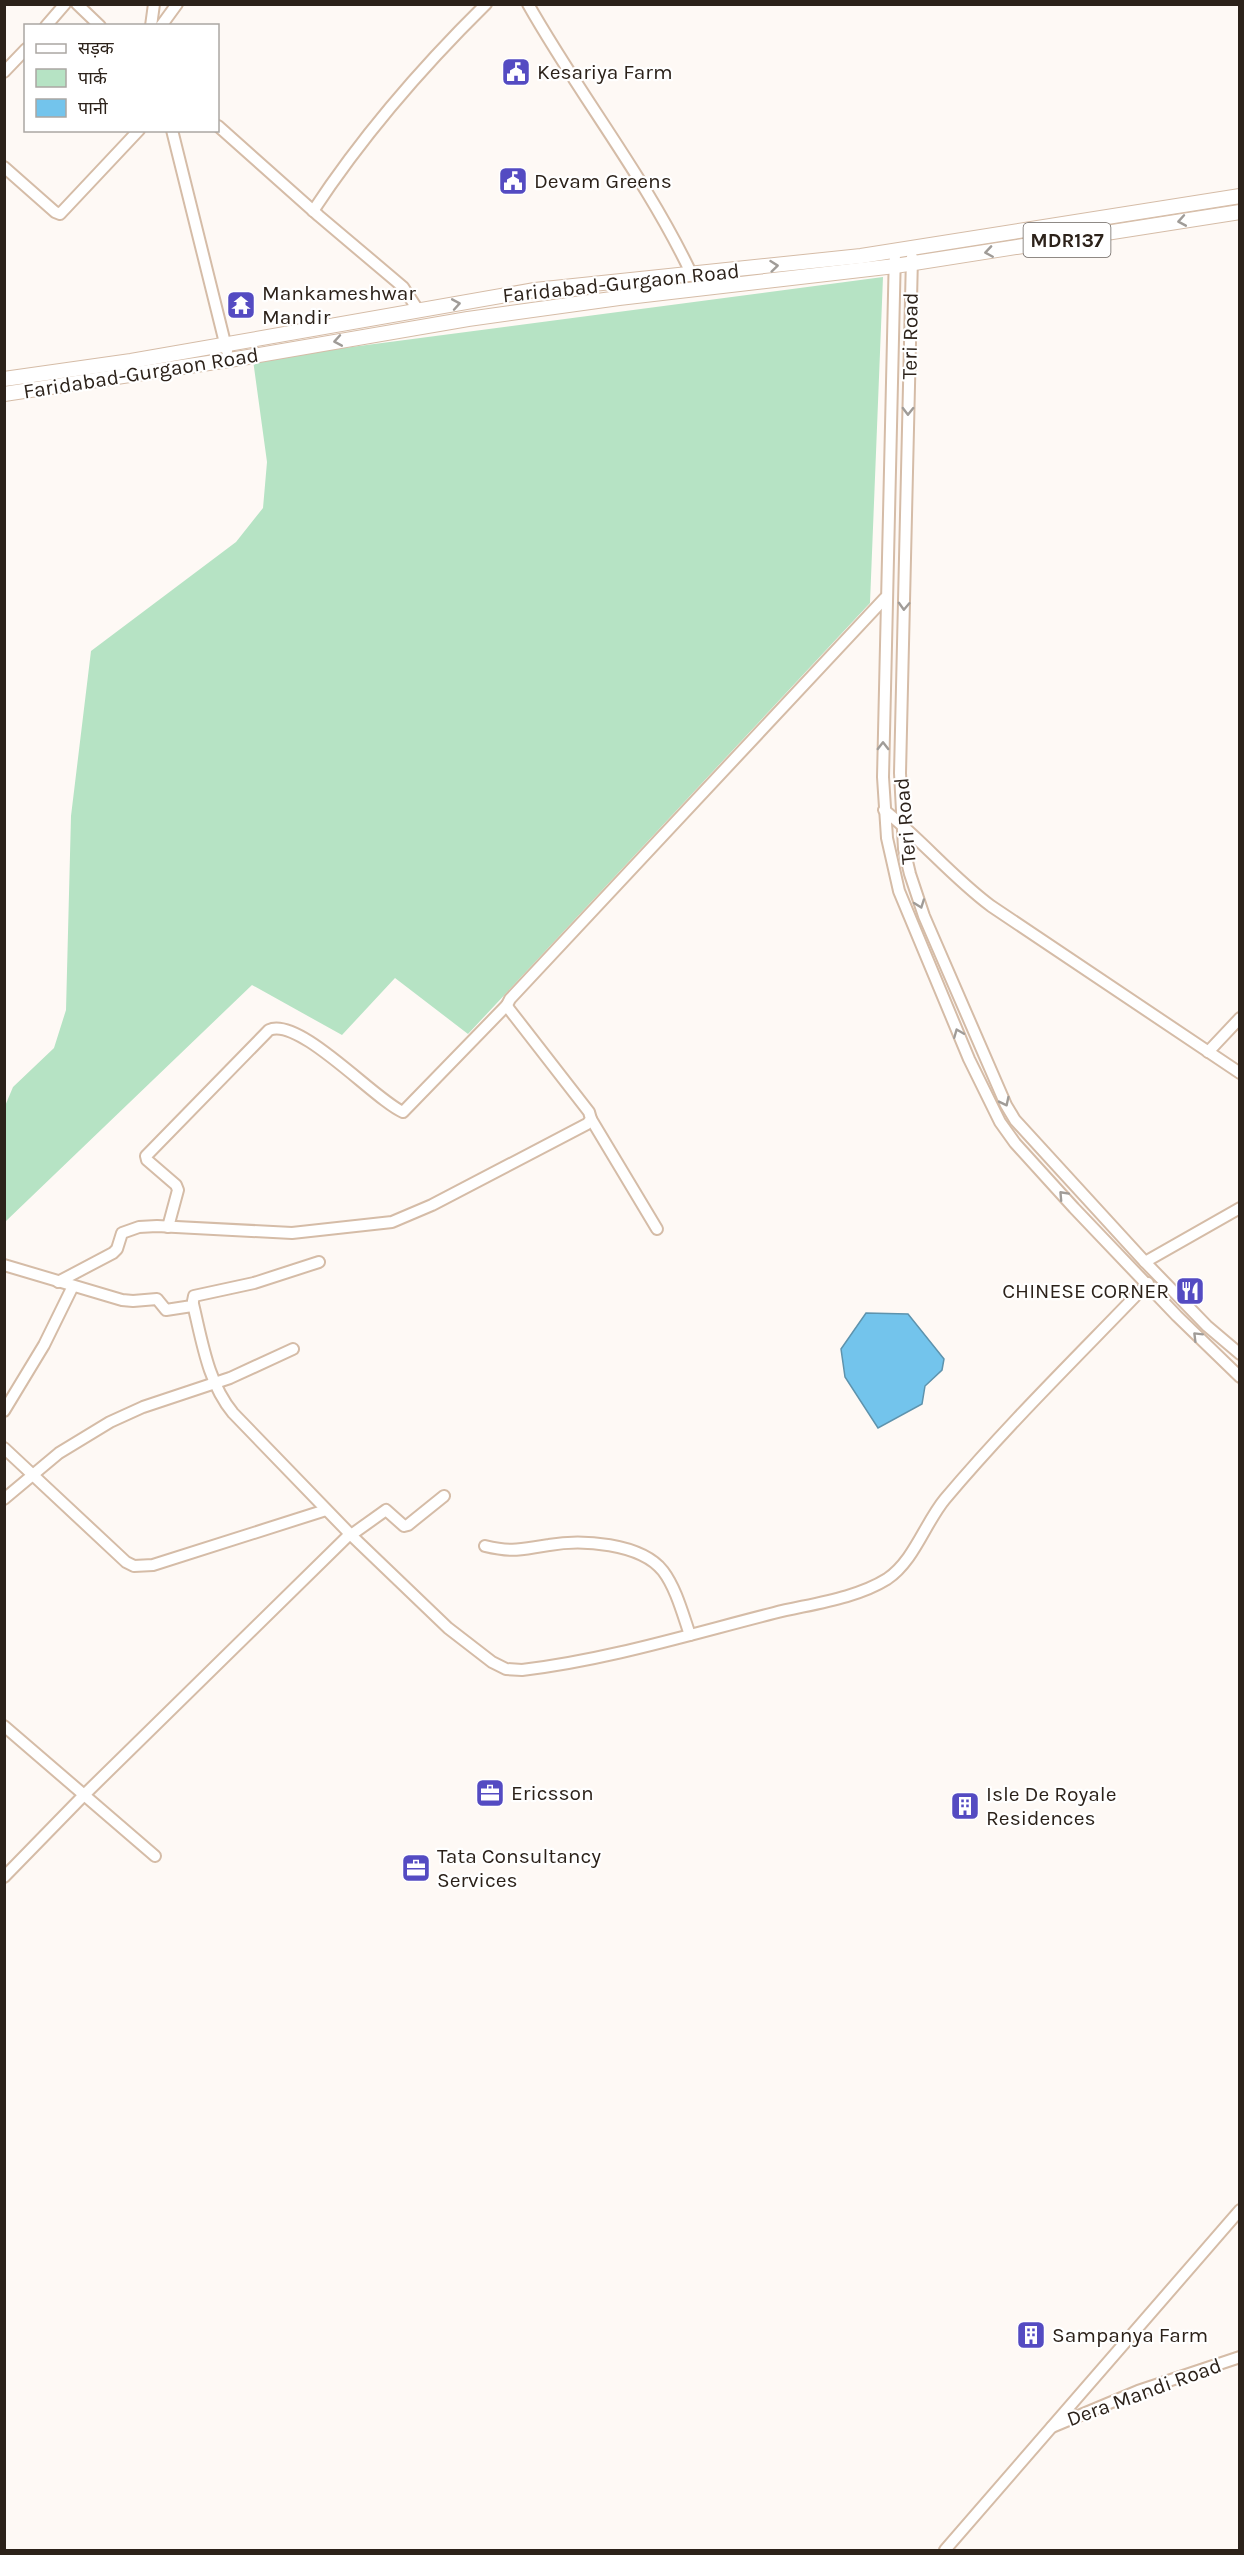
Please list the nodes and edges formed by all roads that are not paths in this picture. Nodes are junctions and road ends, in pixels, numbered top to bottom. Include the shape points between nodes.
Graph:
1 (65, 4) edge
2 (76, 4) edge
3 (154, 4) edge
4 (177, 4) edge
5 (486, 4) edge
6 (528, 4) edge
7 (48, 24) edge
8 (98, 24) edge
9 (151, 24) edge
10 (162, 24) edge
11 (24, 51) edge
12 (4, 72) edge
13 (219, 127) edge
14 (137, 132) edge
15 (172, 132) edge
16 (4, 166) edge
17 (1239, 196) edge
18 (313, 211) junction
19 (1239, 212) edge
20 (914, 248) junction
21 (895, 251) junction
22 (912, 263) junction
23 (895, 266) junction
24 (691, 273) junction
25 (418, 310) junction
26 (225, 344) junction
27 (229, 360) junction
28 (4, 379) edge
29 (4, 394) edge
30 (885, 598) junction
31 (884, 810) junction
32 (904, 826) junction
33 (507, 1005) junction
34 (1239, 1018) edge
35 (1209, 1052) junction
36 (1239, 1073) edge
37 (591, 1119) junction
38 (1239, 1209) edge
39 (168, 1227) junction
40 (657, 1229) dead end
41 (1124, 1240) junction
42 (1115, 1250) junction
43 (319, 1262) dead end
44 (1145, 1262) junction
45 (4, 1265) edge
46 (58, 1282) junction
47 (1148, 1283) junction
48 (72, 1287) junction
49 (193, 1304) junction
50 (292, 1349) dead end
51 (1239, 1354) edge
52 (1239, 1377) edge
53 (214, 1383) junction
54 (4, 1411) edge
55 (4, 1448) edge
56 (32, 1474) junction
57 (444, 1496) dead end
58 (4, 1499) edge
59 (326, 1510) junction
60 (350, 1534) junction
61 (485, 1546) dead end
62 (690, 1635) junction
63 (4, 1726) edge
64 (83, 1796) junction
65 (155, 1856) dead end
66 (4, 1877) edge
67 (1239, 2210) edge
68 (1239, 2357) edge
69 (1048, 2429) junction
70 (945, 2550) edge

1 - 7 street
2 - 8 street
3 - 9 street
4 - 10 street
5 - 18 street via 402,92
6 - 24 street via 550,45 635,172
11 - 12 street
13 - 18 street
14 - 16 street via 60,214
15 - 26 street
17 - 20 main road, Faridabad-Gurgaon Road / MDR137
18 - 25 street via 403,286
19 -> 22 main road, Faridabad-Gurgaon Road / MDR137
20 - 21 main road, Faridabad-Gurgaon Road / MDR137
20 - 22 street, Teri Road
21 - 23 street
24 -> 21 main road, Faridabad-Gurgaon Road / MDR137
22 - 23 main road, Faridabad-Gurgaon Road / MDR137
22 -> 32 street, Teri Road via 900,772
23 -> 27 main road, Faridabad-Gurgaon Road / MDR137 via 532,310
23 - 30 street
25 -> 24 main road, Faridabad-Gurgaon Road / MDR137 via 535,290
25 - 26 main road, Faridabad-Gurgaon Road / MDR137
26 - 27 street
26 - 28 main road, Faridabad-Gurgaon Road / MDR137
27 - 29 main road, Faridabad-Gurgaon Road / MDR137
31 -> 30 street
30 - 33 street
31 - 32 street
42 -> 31 street via 1015,1143 984,1094 899,891
32 - 35 street via 952,875 991,906
32 -> 41 street, Teri Road via 904,849 917,896 1006,1105 1026,1133
33 - 37 street
33 - 39 street via 403,1112 318,1048 277,1028 269,1030 146,1156 178,1190
34 - 35 street
35 - 36 street
37 - 39 street via 432,1205 392,1222 292,1233
37 - 40 street
38 - 44 street
39 - 46 street via 126,1230 113,1253
41 - 42 street
41 - 44 street, Teri Road
42 - 47 street
43 - 49 street via 254,1283 194,1296
44 - 51 street, Teri Road
45 - 46 street
46 - 48 street
52 -> 47 street
47 - 62 street via 945,1499 899,1569 887,1579 833,1599
48 - 49 street via 128,1301 157,1299 166,1310
48 - 54 street via 44,1345
49 - 53 street
50 - 53 street
53 - 56 street via 110,1422 76,1441
53 - 59 street via 233,1413
55 - 56 street
56 - 58 street
56 - 59 street via 134,1566 164,1562
57 - 60 street via 408,1525 404,1526 386,1510
59 - 60 street
60 - 62 street via 448,1628 506,1669 540,1668
60 - 64 street
61 - 62 street via 516,1551 582,1542 642,1556 665,1574
63 - 64 street
64 - 65 street
64 - 66 street
67 - 69 street
68 - 69 street, Dera Mandi Road via 1138,2391
69 - 70 street

